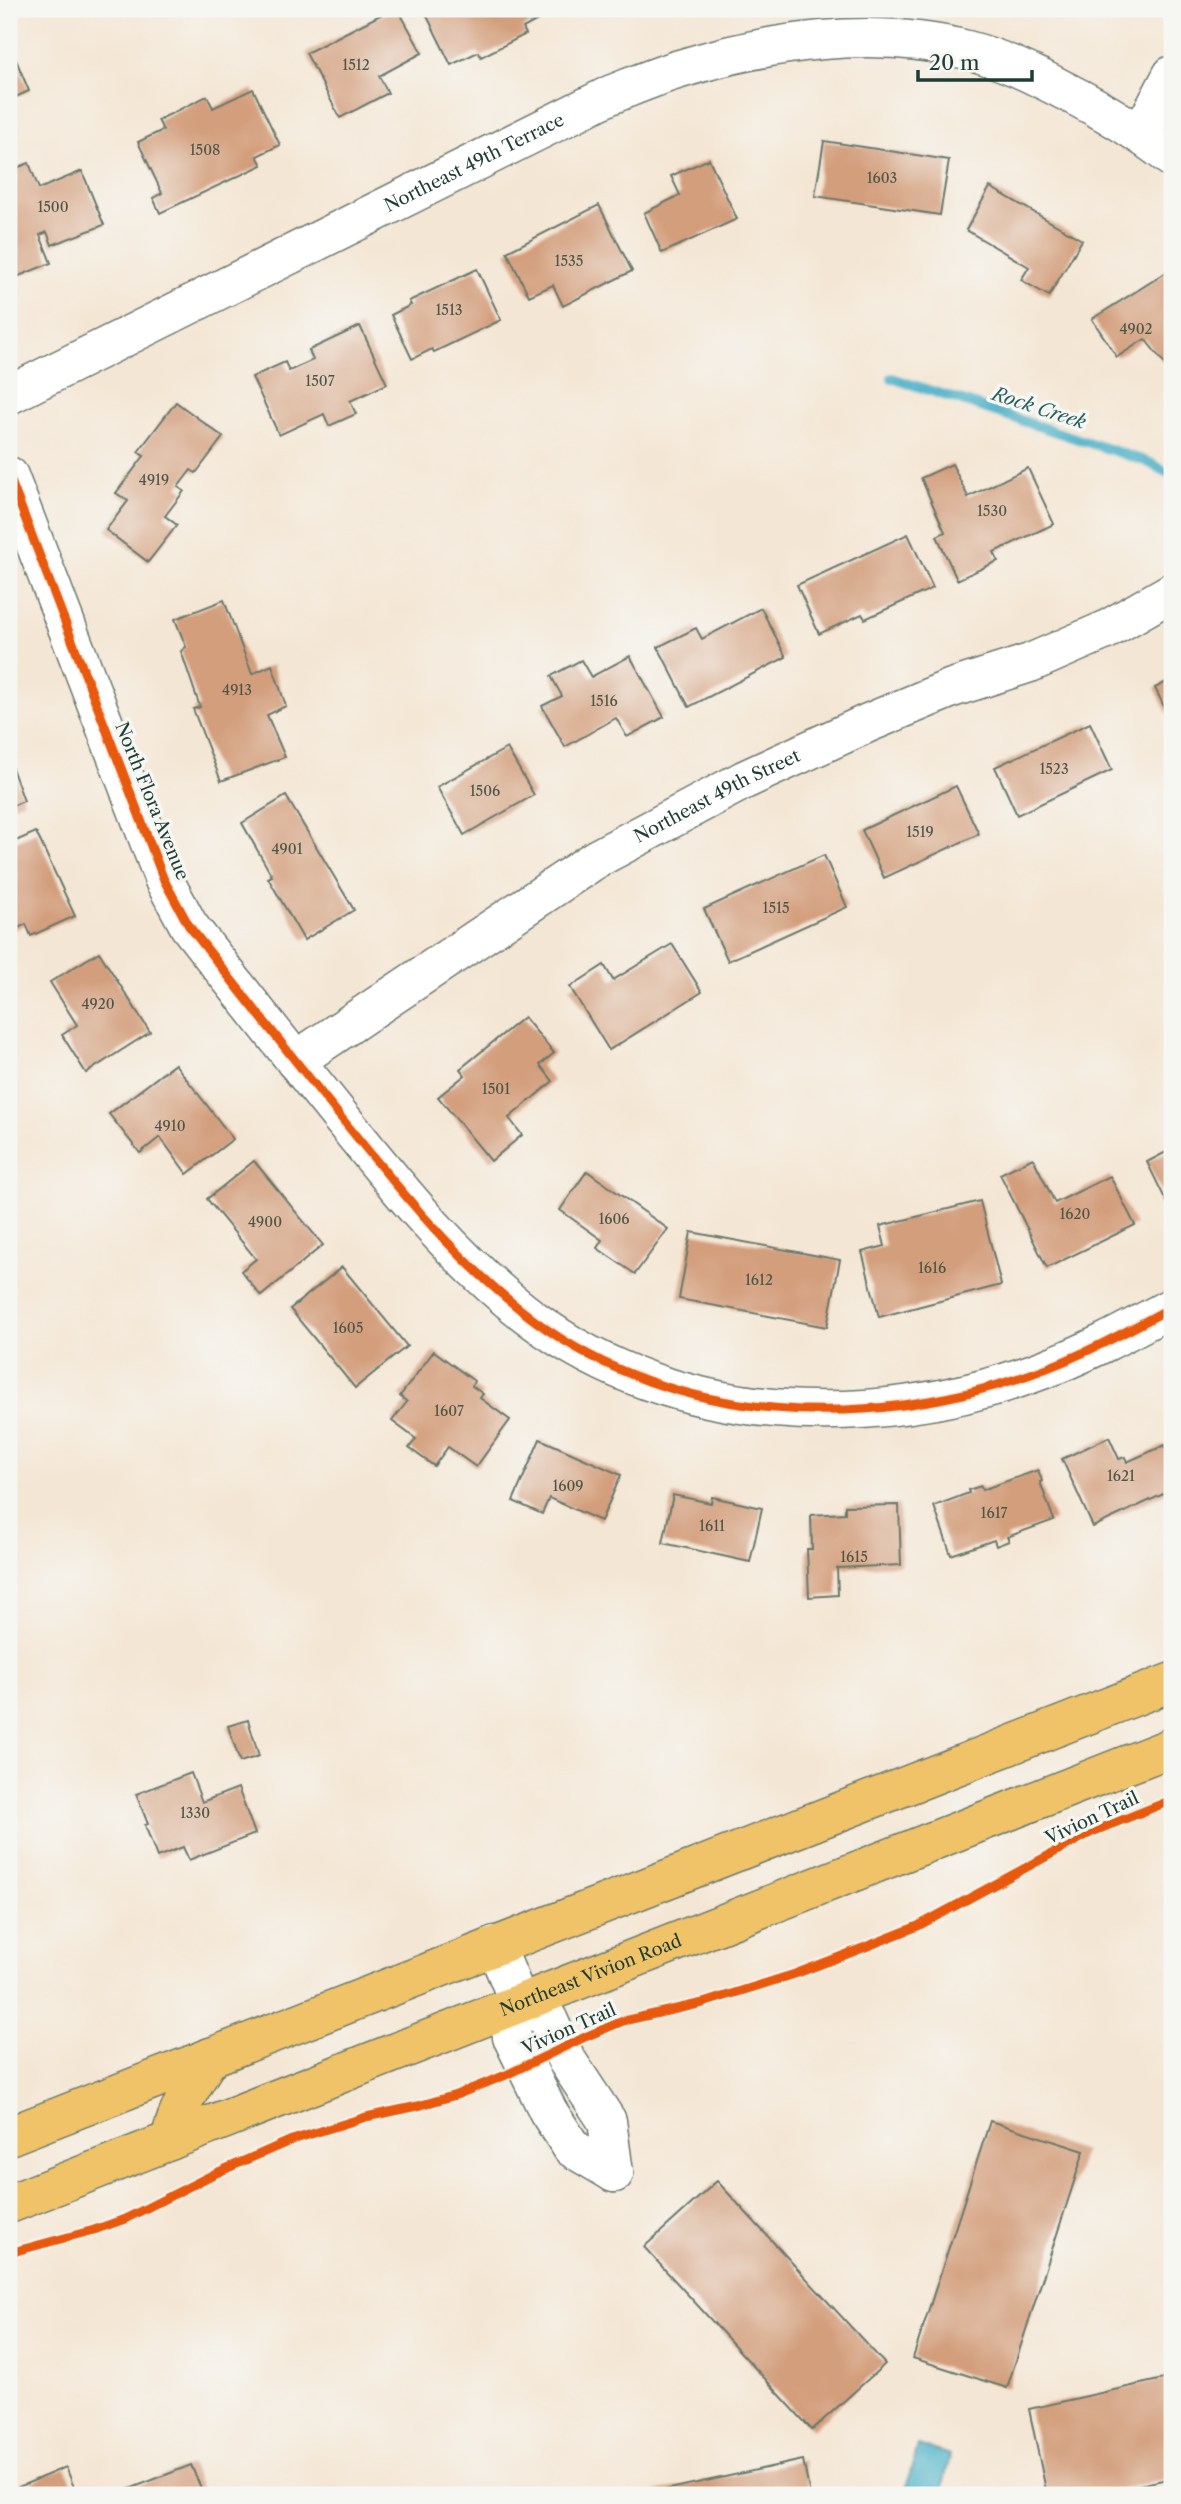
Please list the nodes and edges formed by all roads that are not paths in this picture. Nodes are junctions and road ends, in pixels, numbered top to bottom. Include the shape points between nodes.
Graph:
1 (1172, 75) edge
2 (1141, 134) junction
3 (1172, 159) edge
4 (9, 395) edge
5 (9, 476) edge
6 (1172, 592) edge
7 (295, 1061) junction
8 (1172, 1307) edge
9 (1172, 1682) edge
10 (1172, 1747) edge
11 (495, 1945) junction
12 (520, 2005) junction
13 (210, 2057) junction
14 (9, 2136) edge
15 (170, 2141) junction
16 (9, 2204) edge

1 - 2 street
2 - 3 street, Northeast 49th Terrace
2 - 4 street, Northeast 49th Terrace via 1020,68 968,50 876,38 752,51 680,69 610,95
5 - 7 street, North Flora Avenue via 164,880 189,926
6 - 7 street, Northeast 49th Street via 1106,630 1031,663 952,688 744,780 608,852
7 - 8 street, North Flora Avenue via 408,1201 499,1292 537,1322 600,1360 656,1384 764,1408 897,1405 964,1394 1029,1375 1092,1349
9 - 11 main road
10 - 12 main road, Northeast Vivion Road
11 - 12 street
11 - 13 main road
12 - 15 main road, Northeast Vivion Road
13 - 14 main road
13 - 15 main road via 187,2092
15 - 16 main road, Northeast Vivion Road

